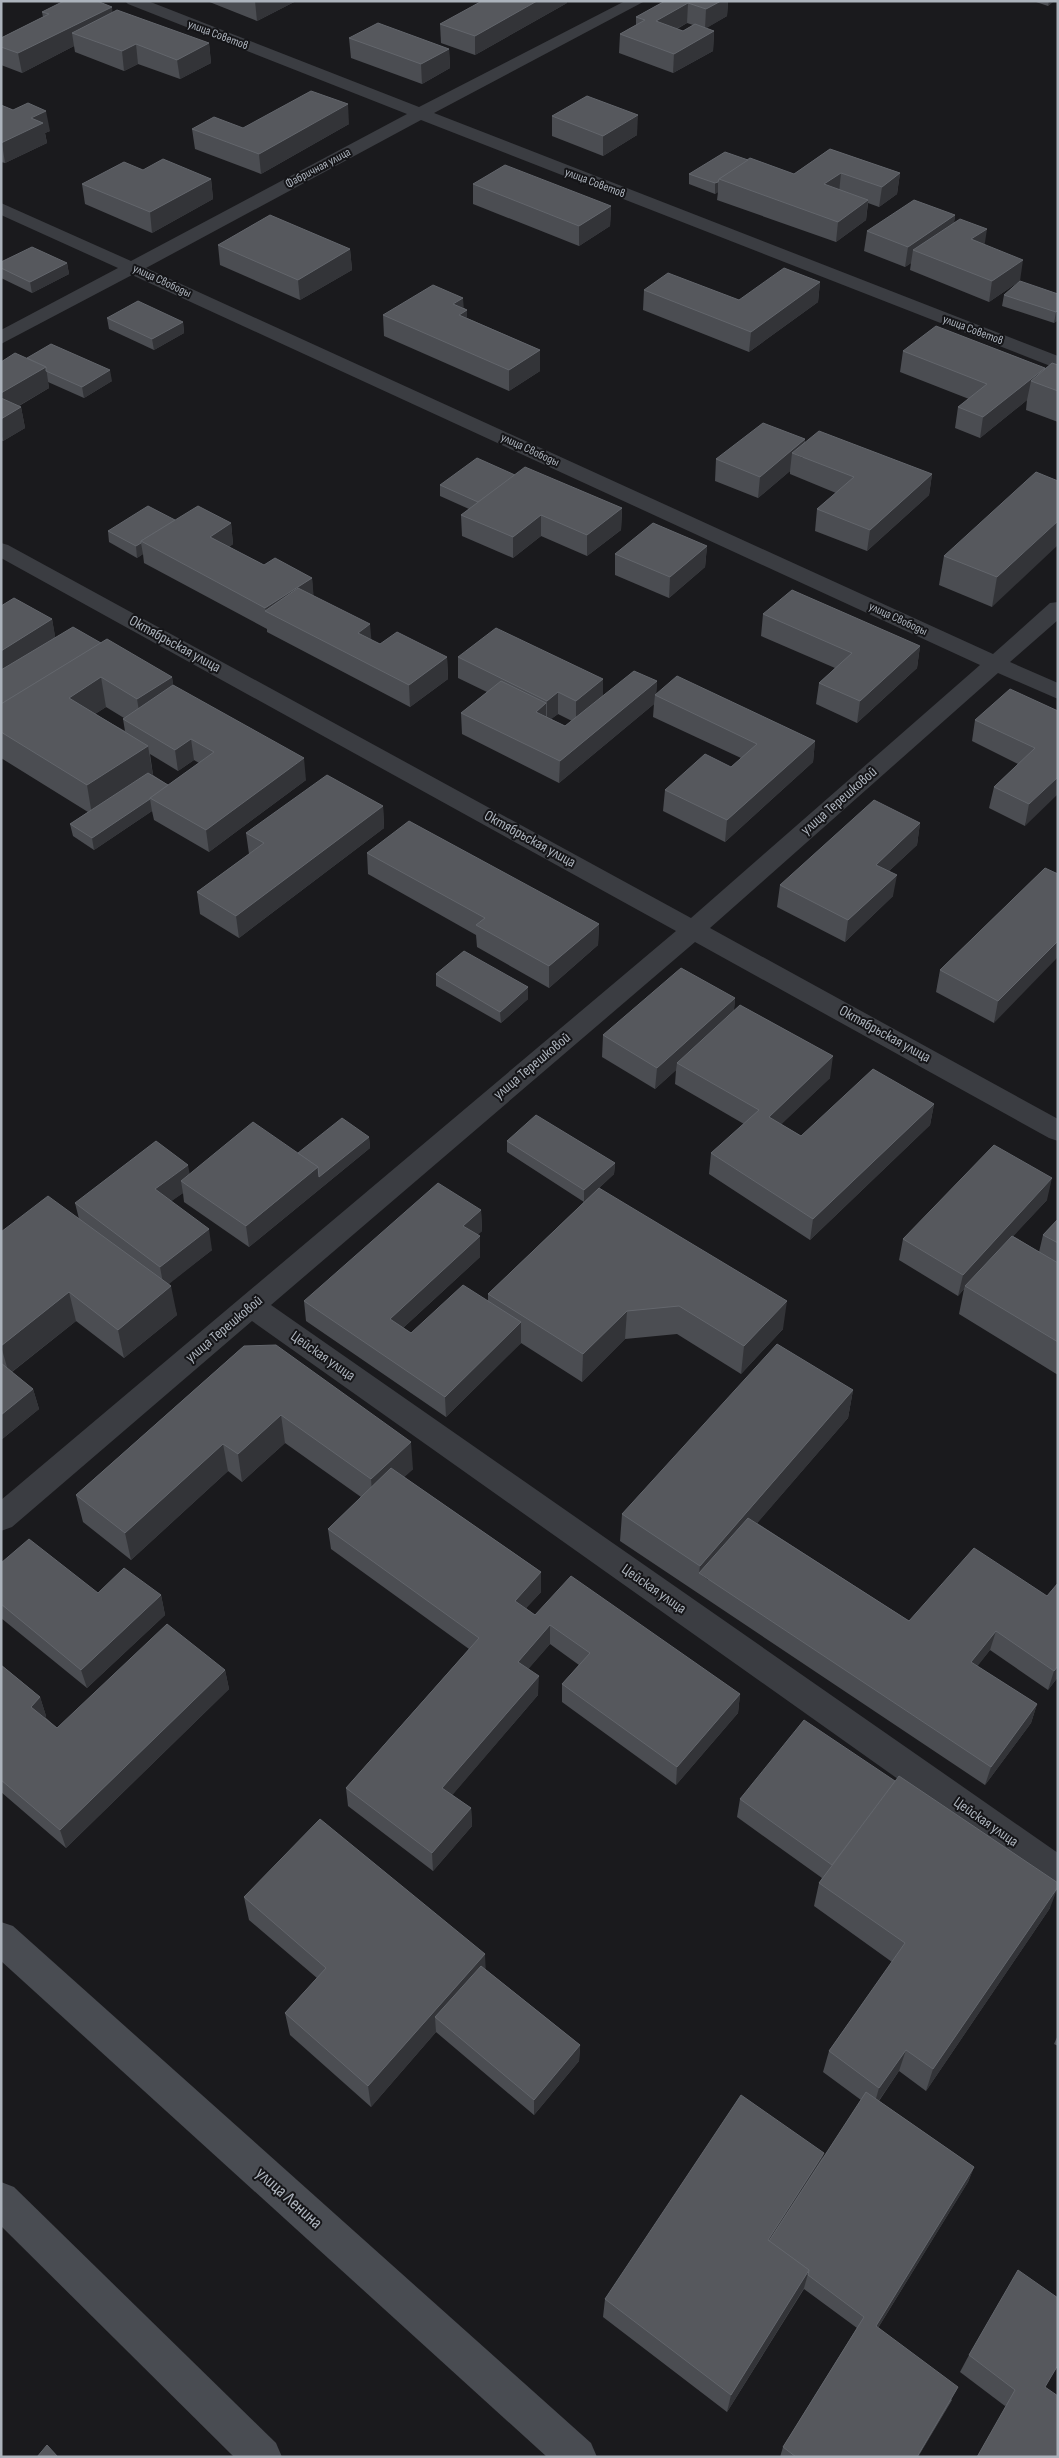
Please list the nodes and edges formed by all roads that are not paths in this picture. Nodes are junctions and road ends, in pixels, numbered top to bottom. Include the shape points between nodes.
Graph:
1 (133, 1) edge
2 (637, 1) edge
3 (419, 114) junction
4 (1, 208) edge
5 (133, 268) junction
6 (1, 338) edge
7 (1058, 363) edge
8 (1, 549) edge
9 (1058, 608) edge
10 (995, 664) junction
11 (1058, 692) edge
12 (694, 928) junction
13 (1058, 1130) edge
14 (251, 1306) junction
15 (1, 1518) edge
16 (1058, 1873) edge
17 (1, 1938) edge
18 (1, 2200) edge
19 (262, 2457) edge
20 (577, 2457) edge

1 - 3 street, улица Советов
2 - 3 street, Фабричная улица
3 - 5 street, Фабричная улица
3 - 7 street, улица Советов
4 - 5 street, улица Свободы
5 - 6 street, Фабричная улица
5 - 10 street, улица Свободы
8 - 12 street, Октябрьская улица
9 - 10 street, улица Терешковой
10 - 11 street, улица Свободы
10 - 12 street, улица Терешковой
12 - 13 street, Октябрьская улица
12 - 14 street, улица Терешковой
14 - 15 street, улица Терешковой
14 - 16 street, Цейская улица
17 - 20 street, улица Ленина
18 - 19 street

